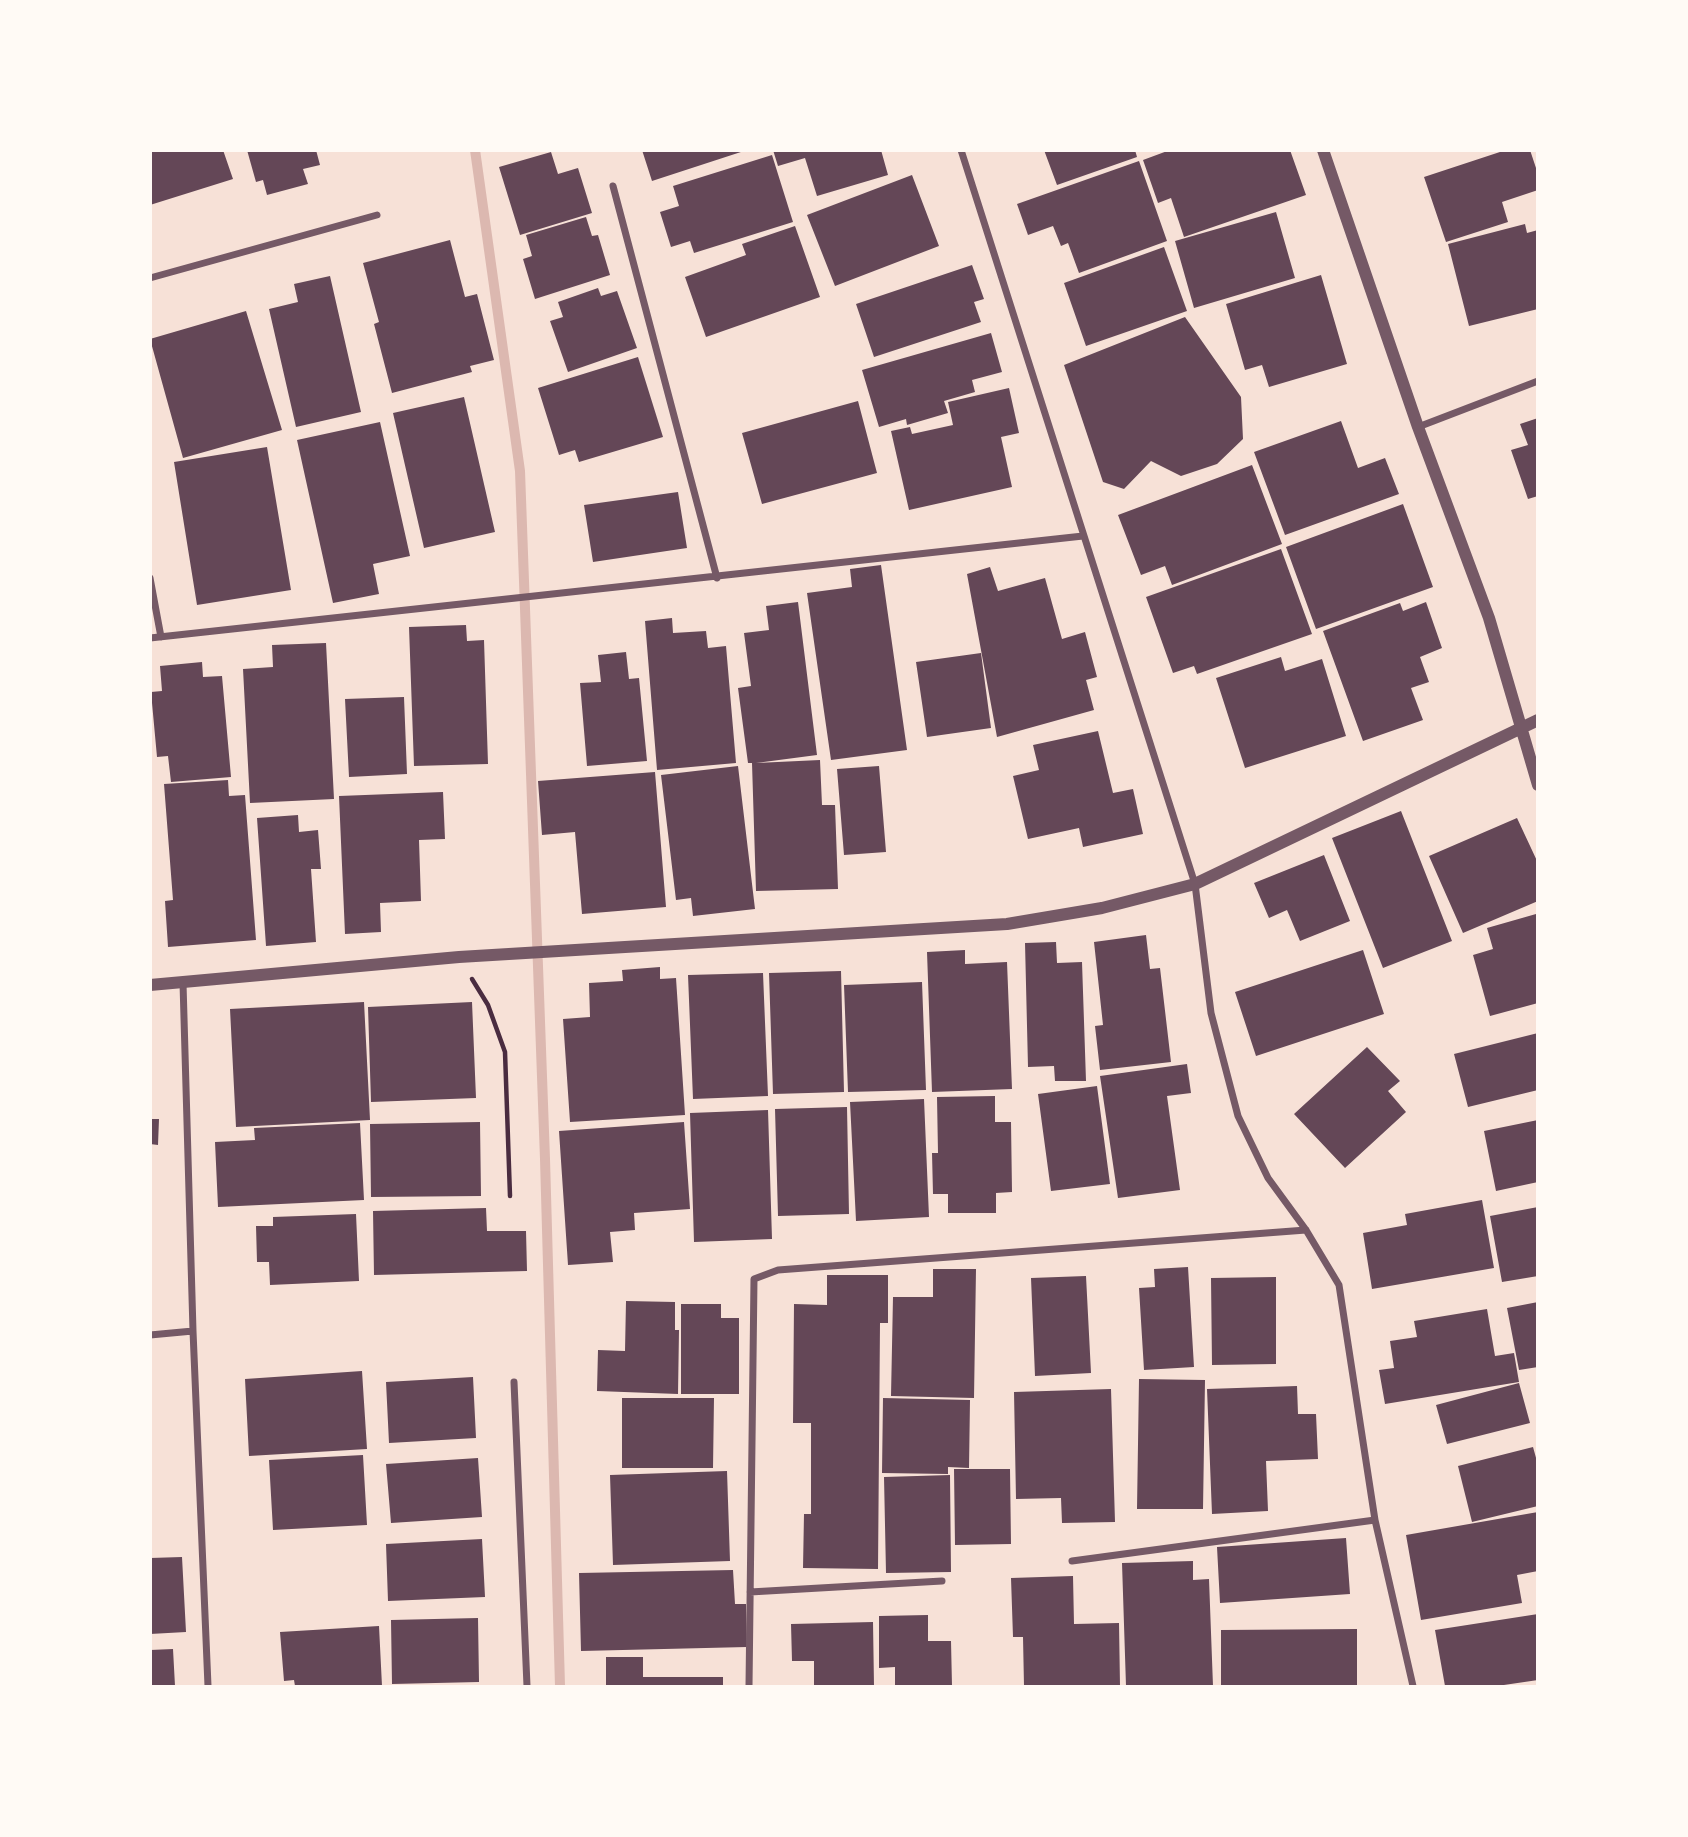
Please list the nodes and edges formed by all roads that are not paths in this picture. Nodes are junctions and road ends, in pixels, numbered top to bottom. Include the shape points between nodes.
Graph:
1 (961, 150) edge
2 (1322, 150) edge
3 (613, 186) dead end
4 (377, 215) dead end
5 (150, 278) edge
6 (1538, 381) edge
7 (1418, 427) junction
8 (1083, 537) junction
9 (150, 578) edge
10 (717, 578) junction
11 (161, 637) junction
12 (150, 638) edge
13 (1538, 720) edge
14 (1522, 725) junction
15 (1538, 785) edge
16 (1195, 884) junction
17 (183, 983) junction
18 (150, 985) edge
19 (1306, 1230) junction
20 (193, 1331) junction
21 (150, 1335) edge
22 (514, 1382) dead end
23 (1375, 1520) junction
24 (1072, 1561) dead end
25 (942, 1581) dead end
26 (750, 1592) junction
27 (208, 1686) edge
28 (527, 1686) edge
29 (749, 1686) edge
30 (1413, 1686) edge

1 - 8 street
2 - 7 street
3 - 10 street
4 - 5 street
6 - 7 street
7 - 14 street via 1489,618
8 - 10 street
8 - 16 street
9 - 11 street
10 - 11 street
11 - 12 street
13 - 14 street
14 - 15 street
14 - 16 street
16 - 17 street via 1102,908 1007,923 459,957
16 - 19 street via 1211,1013 1238,1116 1268,1178
17 - 18 street
17 - 20 street
19 - 23 street via 1339,1286
19 - 26 street via 778,1270 754,1279
20 - 21 street
20 - 27 street
22 - 28 street
23 - 24 street
23 - 30 street
25 - 26 street
26 - 29 street

